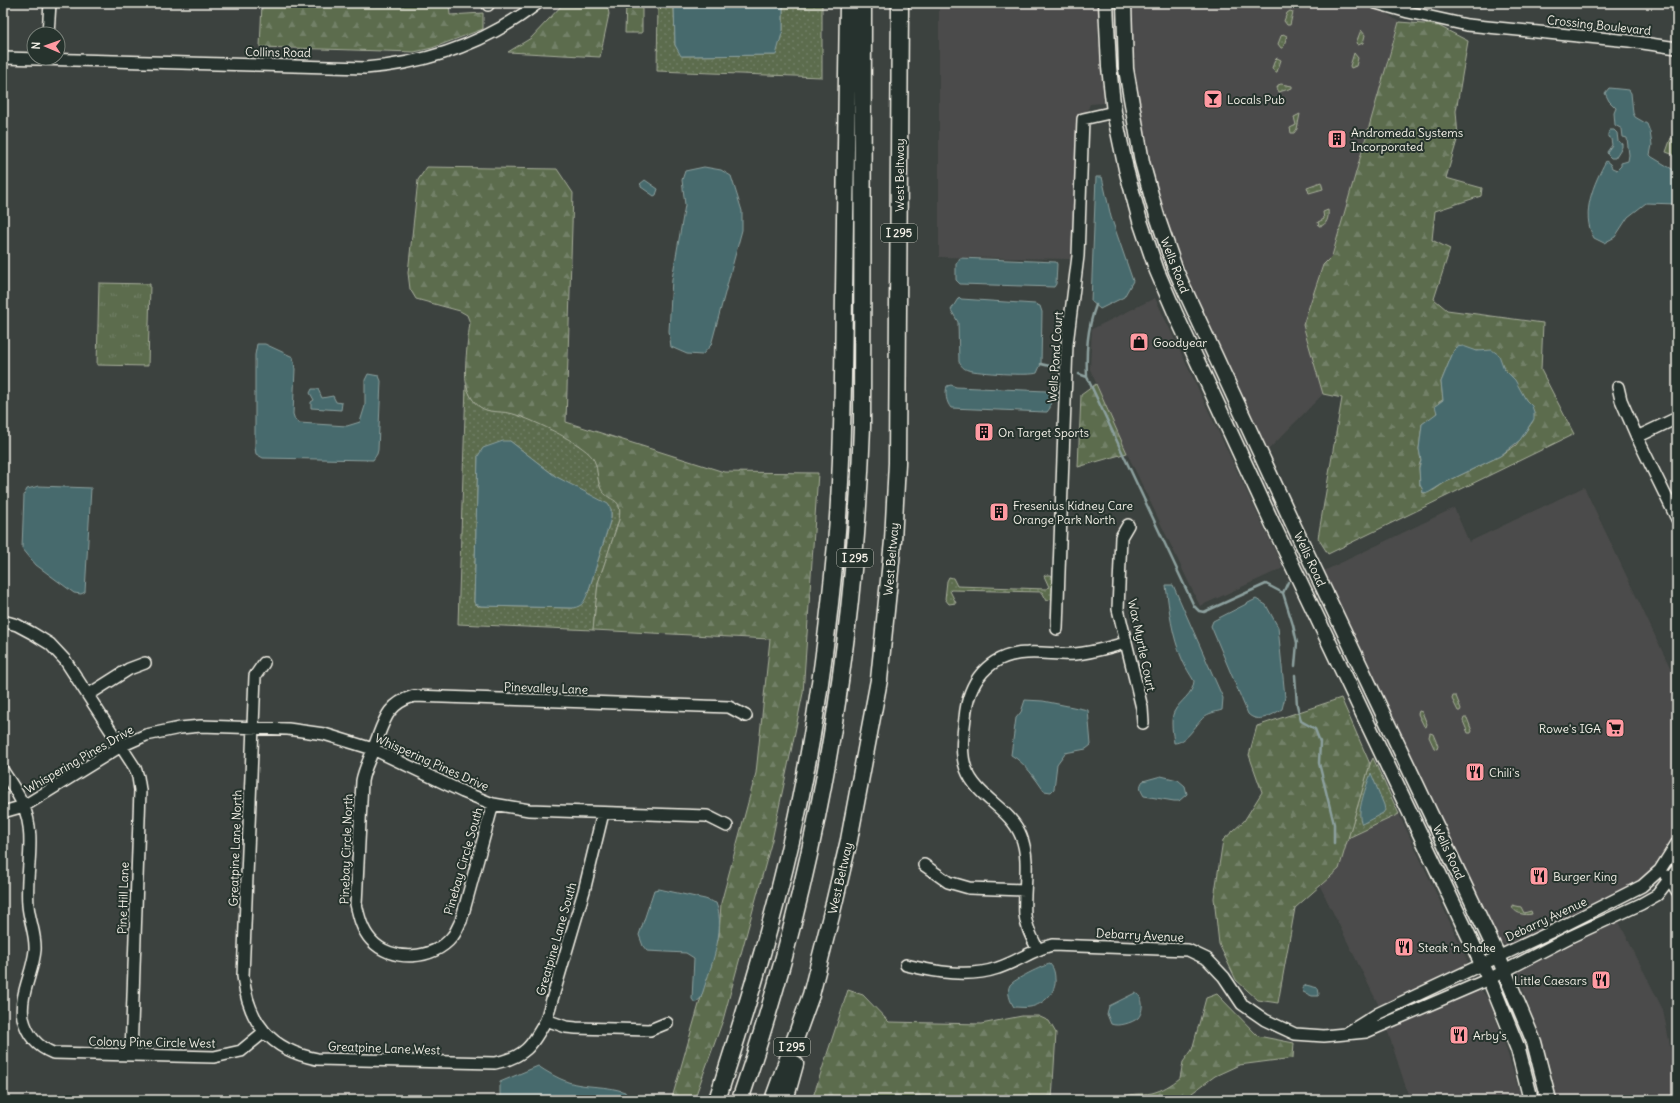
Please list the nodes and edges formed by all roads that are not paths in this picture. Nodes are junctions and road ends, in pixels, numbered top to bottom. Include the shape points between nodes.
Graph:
1 (50, 3) edge
2 (538, 3) edge
3 (848, 3) edge
4 (863, 3) edge
5 (900, 3) edge
6 (1106, 3) edge
7 (1124, 3) edge
8 (1376, 3) edge
9 (49, 26) edge
10 (1677, 48) edge
11 (3, 58) edge
12 (26, 59) edge
13 (66, 60) edge
14 (1114, 112) junction
15 (1209, 386) junction
16 (1618, 387) dead end
17 (1677, 418) edge
18 (1637, 437) junction
19 (1256, 444) junction
20 (1677, 520) edge
21 (1128, 525) dead end
22 (3, 621) edge
23 (1057, 629) dead end
24 (1126, 643) junction
25 (264, 663) dead end
26 (145, 664) dead end
27 (88, 695) junction
28 (746, 716) dead end
29 (1143, 723) dead end
30 (253, 728) junction
31 (121, 746) junction
32 (374, 749) junction
33 (3, 771) edge
34 (493, 804) junction
35 (24, 806) junction
36 (3, 812) edge
37 (603, 813) junction
38 (727, 826) dead end
39 (1677, 843) edge
40 (924, 865) dead end
41 (1677, 869) edge
42 (1660, 870) junction
43 (1670, 879) junction
44 (1025, 890) junction
45 (1677, 891) edge
46 (1037, 948) junction
47 (399, 955) joint
48 (1498, 956) junction
49 (1482, 964) junction
50 (906, 965) dead end
51 (1503, 970) junction
52 (1489, 978) junction
53 (811, 995) junction
54 (546, 1020) junction
55 (667, 1022) dead end
56 (264, 1032) junction
57 (1346, 1033) junction
58 (131, 1055) junction
59 (511, 1060) joint
60 (717, 1100) edge
61 (740, 1100) edge
62 (773, 1100) edge
63 (785, 1100) edge
64 (1531, 1100) edge
65 (1549, 1100) edge

1 - 9 street
2 - 13 street, Collins Road via 513,21 455,50 425,60 394,66 364,68
3 - 60 highway via 842,449 836,544 827,625 810,747 791,841 747,1006
4 - 61 highway, I 295 via 862,427 857,529 846,639 831,747 804,881 772,999
5 - 53 highway, West Beltway / I 295 via 897,463 892,557 879,680 866,755 849,840
6 - 14 main road, Wells Road
7 - 19 main road, Wells Road via 1126,69 1142,162 1157,216 1194,313
8 - 10 street, Crossing Boulevard via 1467,25
11 - 12 street, Collins Road
14 - 15 main road, Wells Road via 1140,221 1157,271
14 - 23 street, Wells Pond Court via 1083,119 1078,256 1067,344
15 - 19 main road via 1223,392 1242,432
15 - 49 main road, Wells Road
16 - 18 street
17 - 18 street
18 - 20 street
19 - 48 main road, Wells Road
21 - 24 street, Wax Myrtle Court via 1121,537 1118,598
22 - 27 street, Pine Hill Lane via 17,625 50,644 65,660
24 - 29 street, Wax Myrtle Court via 1142,708
24 - 44 street via 1076,654 1013,655 990,665 978,676 971,688 962,743 966,769 981,792 1007,815 1021,835 1026,858
25 - 30 street, Greatpine Lane North via 255,676
26 - 27 street via 129,669
27 - 31 street, Pine Hill Lane
28 - 32 street, Pinevalley Lane via 729,707 414,696 403,699 385,717
30 - 31 street, Whispering Pines Drive via 180,728 146,735
30 - 32 street, Whispering Pines Drive via 324,734
30 - 56 street, Greatpine Lane North via 243,976 245,996 253,1016
31 - 35 street, Whispering Pines Drive
31 - 58 street, Pine Hill Lane via 138,777 140,790
32 - 34 street, Whispering Pines Drive
32 - 47 street, Pinebay Circle North via 364,768 362,781 356,904 364,930 372,941 385,950
33 - 35 street
34 - 37 street, Whispering Pines Drive via 529,810
34 - 47 street, Pinebay Circle South via 461,921 452,938 426,954
35 - 36 street, Whispering Pines Drive
35 - 58 street, Colony Pine Circle West via 29,830 28,907 35,948 22,1008 28,1032 44,1050 54,1053
37 - 38 street, Whispering Pines Drive via 707,816
37 - 54 street, Greatpine Lane South via 584,891
39 - 42 street, Debarry Avenue
40 - 44 street via 948,882 969,888
41 - 43 street, Debarry Avenue
42 - 43 street
42 - 48 street, Debarry Avenue via 1642,886
43 - 45 street
43 - 51 street, Debarry Avenue via 1657,896
44 - 46 street via 1027,924
46 - 50 street, Debarry Avenue via 1000,968 973,973 938,972
46 - 57 street, Debarry Avenue via 1052,945 1188,950 1207,959 1224,977 1242,1004 1265,1020 1295,1034 1324,1036
48 - 49 street, Debarry Avenue
48 - 51 main road, Wells Road
49 - 52 main road, Wells Road
49 - 57 street, Debarry Avenue via 1379,1013
51 - 52 street, Debarry Avenue
51 - 65 main road, Wells Road via 1534,1042
52 - 57 street, Debarry Avenue via 1366,1032
52 - 64 main road, Wells Road via 1518,1049
53 - 62 highway, West Beltway / I 295
53 - 63 highway
54 - 55 street via 566,1027 650,1030
54 - 59 street, Greatpine Lane South via 536,1039
56 - 58 street, Colony Pine Circle West via 241,1051 226,1056
56 - 59 street, Greatpine Lane West via 284,1048 317,1059 495,1064

